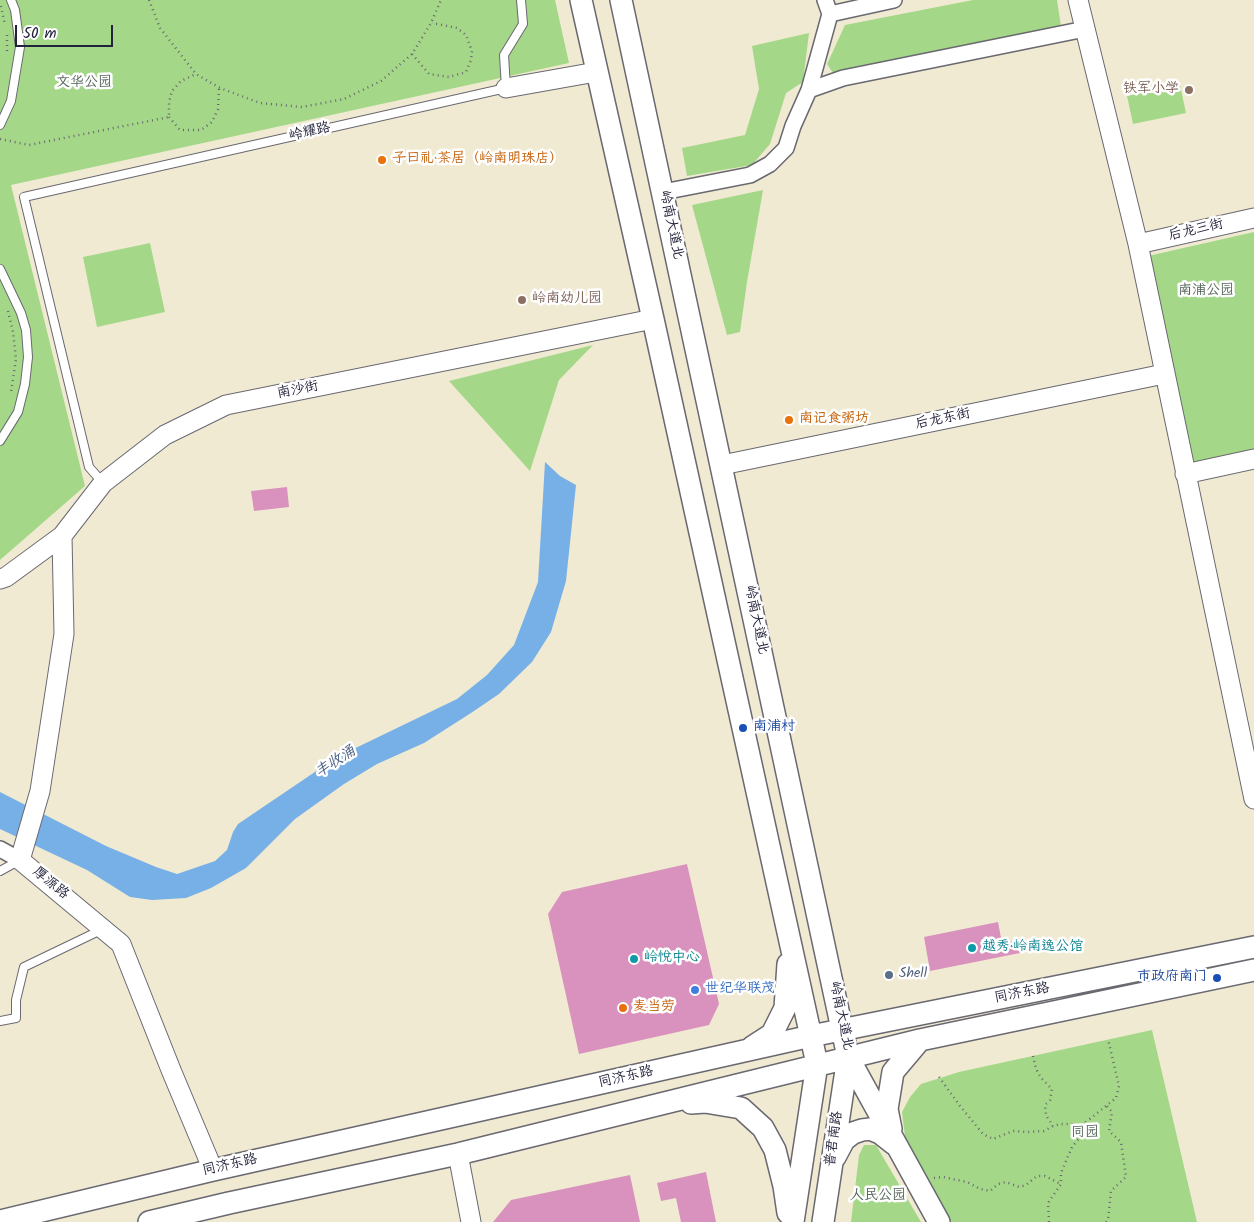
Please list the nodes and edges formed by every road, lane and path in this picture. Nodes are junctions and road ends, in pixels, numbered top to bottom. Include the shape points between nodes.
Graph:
1 (11, 0) edge
2 (149, 0) edge
3 (441, 0) edge
4 (521, 0) edge
5 (581, 0) edge
6 (621, 0) edge
7 (894, 0) edge
8 (1078, 0) edge
9 (0, 1) edge
10 (828, 7) edge
11 (431, 23) junction
12 (1085, 29) junction
13 (412, 54) junction
14 (8, 57) dead end
15 (596, 72) junction
16 (196, 74) junction
17 (220, 88) junction
18 (506, 88) junction
19 (810, 90) junction
20 (169, 117) junction
21 (0, 125) edge
22 (0, 139) edge
23 (663, 192) junction
24 (1254, 218) edge
25 (1138, 244) junction
26 (0, 270) edge
27 (8, 310) dead end
28 (653, 319) junction
29 (1164, 374) junction
30 (10, 397) dead end
31 (0, 441) edge
32 (1254, 459) edge
33 (722, 465) junction
34 (1185, 474) junction
35 (103, 483) junction
36 (62, 536) junction
37 (708, 570) junction
38 (0, 579) edge
39 (756, 623) junction
40 (1246, 724) edge
41 (1254, 799) edge
42 (0, 849) edge
43 (20, 860) junction
44 (0, 872) edge
45 (103, 929) junction
46 (790, 943) junction
47 (1254, 947) edge
48 (1254, 970) edge
49 (0, 1021) edge
50 (843, 1030) junction
51 (811, 1036) junction
52 (1108, 1039) dead end
53 (920, 1040) junction
54 (748, 1050) junction
55 (1033, 1056) dead end
56 (848, 1057) junction
57 (817, 1064) junction
58 (939, 1077) dead end
59 (651, 1106) junction
60 (1106, 1106) junction
61 (1053, 1126) junction
62 (1082, 1135) junction
63 (896, 1146) junction
64 (458, 1154) junction
65 (831, 1163) junction
66 (213, 1170) junction
67 (933, 1178) dead end
68 (1061, 1184) junction
69 (0, 1221) edge
70 (148, 1222) edge
71 (471, 1222) edge
72 (791, 1222) edge
73 (823, 1222) edge
74 (939, 1222) edge
75 (1049, 1222) edge
76 (1106, 1222) edge

1 - 21 lane via 16,10 20,47 12,101
2 - 16 path via 160,28
3 - 11 path
4 - 18 lane via 523,24 504,55
5 - 15 main road
6 - 23 main road, 岭南大道北
7 - 10 street
8 - 12 street
9 - 14 path
10 - 19 street
11 - 13 path
11 - 13 path via 457,28 466,35 472,60 466,72 449,77 429,74
12 - 19 street via 843,78
12 - 25 street
13 - 17 path via 381,81 344,99 302,107 260,103
15 - 18 street, 岭耀路
15 - 28 main road
16 - 17 path
16 - 20 path via 181,81 172,91
17 - 20 path via 218,109 212,122 201,130 180,130
18 - 35 lane, 岭耀路 via 24,197 89,467
19 - 23 street via 786,148 770,164 750,174
20 - 22 path via 29,144
23 - 33 main road, 岭南大道北
24 - 25 street, 后龙三街
25 - 29 street
26 - 31 lane via 21,313 28,357 18,412
27 - 30 path via 16,358
28 - 35 street, 南沙街 via 226,405 165,435
28 - 37 main road
29 - 33 street, 后龙东街
29 - 34 street
32 - 34 street
33 - 39 main road, 岭南大道北
34 - 40 street
35 - 36 street, 南沙街
36 - 38 street, 南沙街
36 - 43 street, 厚源路 via 64,634 40,791
37 - 39 main road via 721,589 732,639 738,646 752,642
37 - 46 main road
39 - 50 main road, 岭南大道北
40 - 41 street
42 - 43 street
43 - 44 lane
43 - 45 street, 厚源路
45 - 49 lane via 24,967 16,1000 16,1018
45 - 66 street, 厚源路 via 122,944
46 - 51 main road
46 - 54 main road via 785,1008 772,1034
47 - 50 main road, 同济东路
48 - 53 main road, 同济东路
50 - 51 main road, 同济东路
50 - 56 main road, 岭南大道北
51 - 54 main road, 同济东路
51 - 57 main road
52 - 60 path via 1119,1086 1116,1098
53 - 56 main road, 同济东路
53 - 63 main road via 892,1072 887,1109
54 - 66 main road, 同济东路
55 - 61 path via 1039,1073 1052,1089 1050,1100 1045,1105 1046,1116
56 - 57 main road, 同济东路
56 - 63 main road, 岭南大道北
56 - 65 main road, 普君南路
57 - 59 main road, 同济东路
57 - 72 main road
58 - 61 path via 970,1120 983,1134 993,1139 1013,1131 1044,1131
59 - 64 main road, 同济东路
59 - 72 main road via 705,1102 741,1108 763,1128 775,1150
60 - 62 path via 1086,1122
60 - 76 path via 1112,1112 1109,1131 1121,1142 1126,1177 1111,1191
61 - 62 path via 1072,1124
62 - 68 path via 1072,1147 1061,1173
63 - 65 main road via 880,1133 862,1130 844,1140
63 - 74 main road, 岭南大道北
64 - 70 main road, 同济东路
64 - 71 street
65 - 73 main road, 普君南路
66 - 69 main road, 同济东路
67 - 68 path via 967,1182 990,1191 1006,1182 1019,1187 1026,1185 1036,1176 1046,1176
68 - 75 path via 1048,1203

